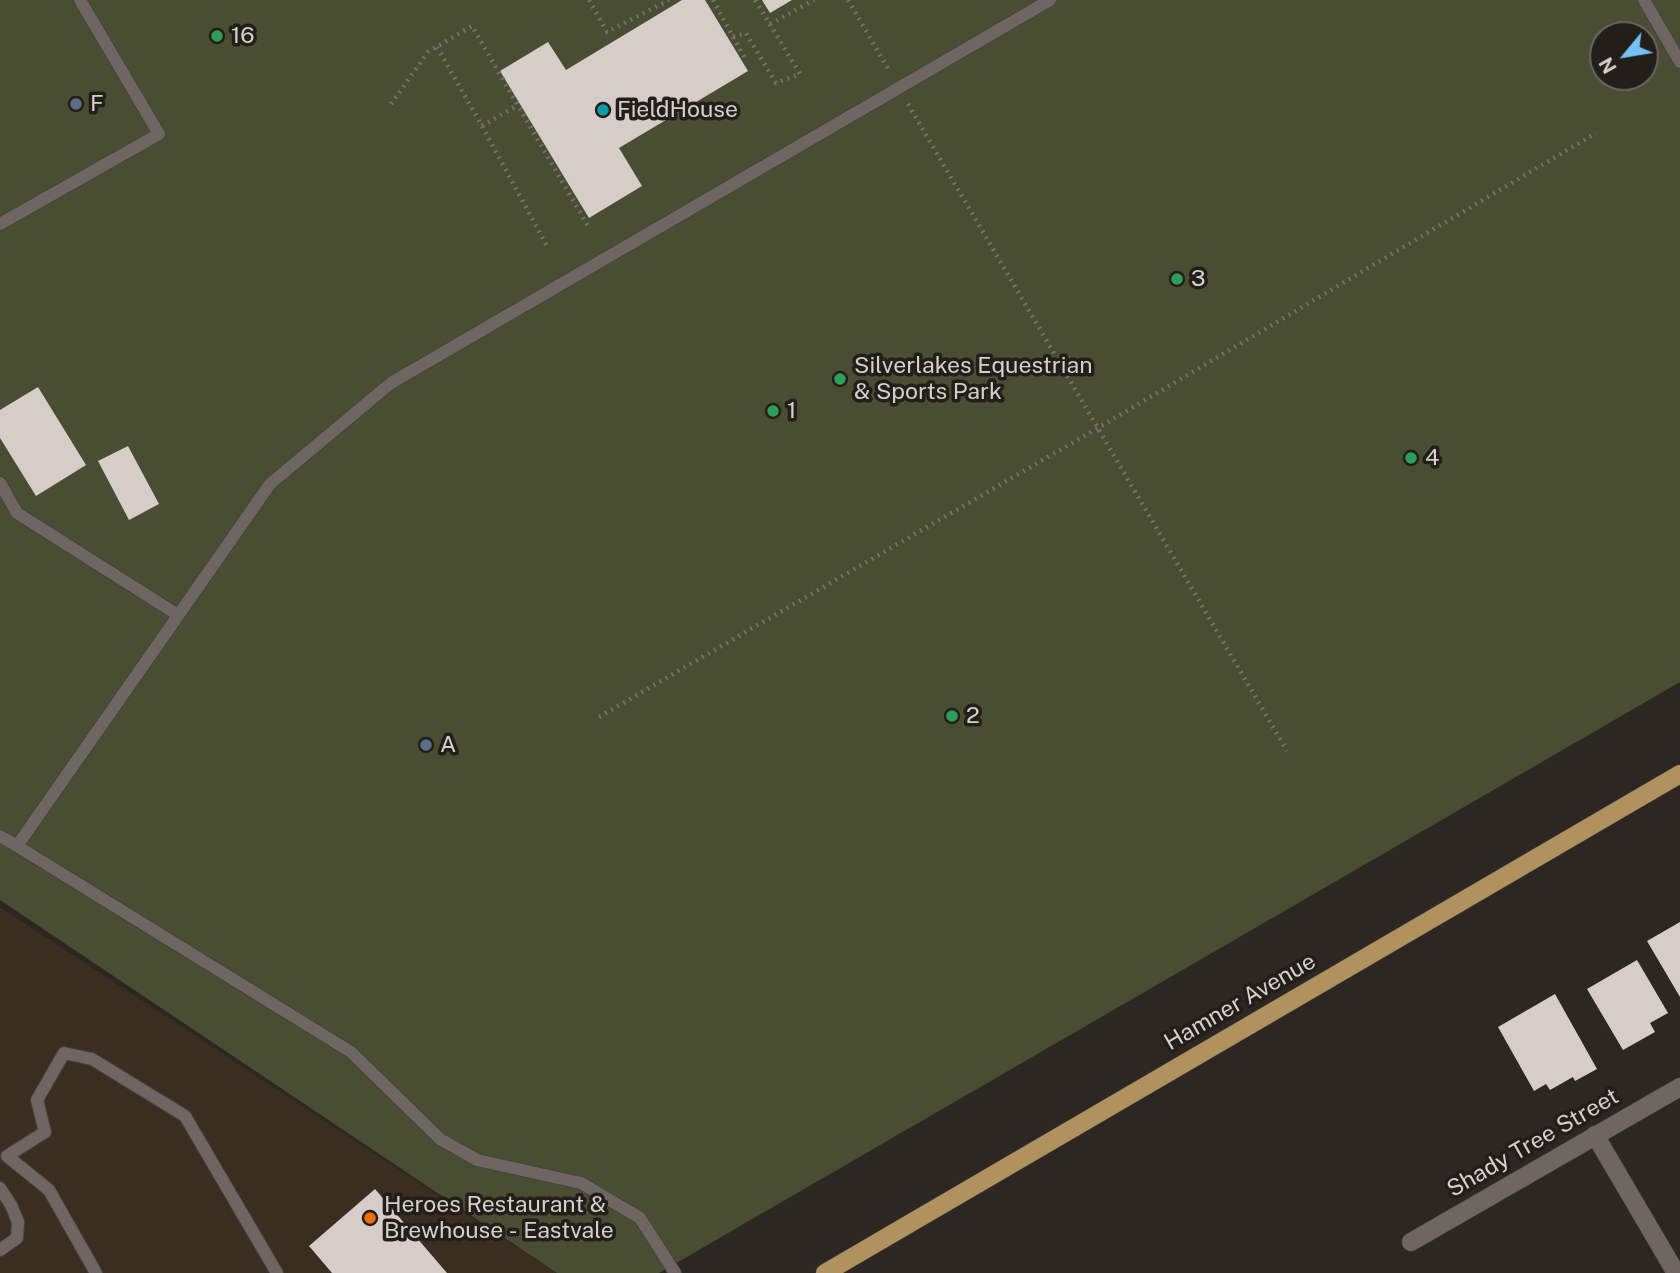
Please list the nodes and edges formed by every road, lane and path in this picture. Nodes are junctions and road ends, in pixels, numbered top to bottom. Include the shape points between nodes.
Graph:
1 (80, 0) edge
2 (590, 0) edge
3 (669, 0) edge
4 (713, 0) edge
5 (755, 0) edge
6 (814, 0) edge
7 (848, 0) edge
8 (1050, 0) edge
9 (1644, 0) edge
10 (770, 24) junction
11 (733, 37) junction
12 (436, 47) junction
13 (744, 57) dead end
14 (1680, 62) edge
15 (899, 88) junction
16 (391, 104) dead end
17 (518, 106) junction
18 (482, 126) junction
19 (1596, 132) dead end
20 (0, 224) edge
21 (589, 228) dead end
22 (548, 248) dead end
23 (1098, 428) junction
24 (0, 483) edge
25 (178, 615) junction
26 (599, 717) dead end
27 (1287, 751) dead end
28 (1680, 774) edge
29 (0, 836) edge
30 (16, 846) junction
31 (1680, 1087) edge
32 (1595, 1135) junction
33 (2, 1156) edge
34 (0, 1188) edge
35 (1411, 1242) dead end
36 (0, 1250) edge
37 (96, 1273) edge
38 (277, 1273) edge
39 (674, 1273) edge
40 (825, 1273) edge
41 (1676, 1273) edge

1 - 20 lane via 159,134
2 - 3 path via 607,32
4 - 11 path
5 - 10 path
6 - 10 path
7 - 15 path
8 - 15 lane
9 - 14 lane
10 - 11 path via 800,74 776,83 746,33
11 - 13 path
12 - 16 path
12 - 17 path via 472,26
12 - 18 path
15 - 23 path
15 - 25 lane via 391,383 270,484
17 - 18 path
17 - 21 path
18 - 22 path
19 - 23 path
23 - 26 path
23 - 27 path
24 - 25 lane via 17,513
25 - 30 lane
28 - 40 main road, Hamner Avenue
29 - 30 lane
30 - 39 lane via 351,1052 440,1139 477,1160 581,1183 640,1218
31 - 32 street, Shady Tree Street
32 - 35 street, Shady Tree Street
32 - 41 street
33 - 37 lane via 49,1190
33 - 38 lane via 45,1132 37,1100 64,1053 92,1059 185,1116
34 - 36 lane via 18,1222 17,1238

